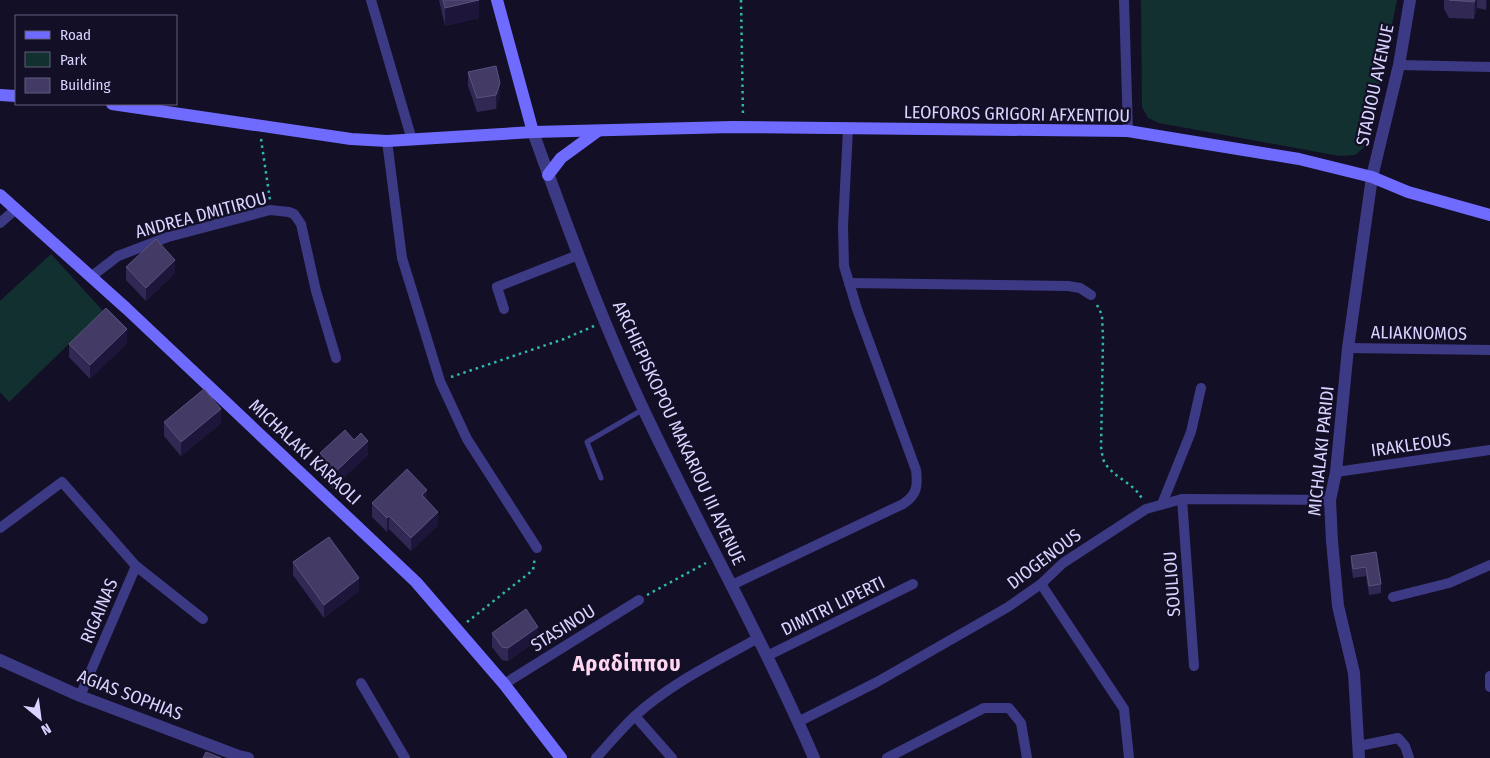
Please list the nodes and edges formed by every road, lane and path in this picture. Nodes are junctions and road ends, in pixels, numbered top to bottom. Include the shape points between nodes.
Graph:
1 (371, 0) edge
2 (497, 0) edge
3 (741, 0) edge
4 (1124, 0) edge
5 (1410, 0) edge
6 (1399, 65) junction
7 (1490, 67) edge
8 (0, 95) edge
9 (15, 96) edge
10 (119, 105) edge
11 (259, 125) junction
12 (743, 128) junction
13 (848, 129) junction
14 (598, 131) junction
15 (1128, 131) junction
16 (533, 132) junction
17 (412, 140) junction
18 (388, 141) junction
19 (548, 175) junction
20 (1372, 177) junction
21 (0, 195) edge
22 (16, 209) junction
23 (271, 210) junction
24 (1490, 215) edge
25 (0, 224) edge
26 (578, 255) junction
27 (92, 276) junction
28 (849, 283) junction
29 (1091, 295) joint
30 (504, 309) dead end
31 (606, 322) junction
32 (1348, 348) junction
33 (1490, 350) edge
34 (336, 358) dead end
35 (440, 381) junction
36 (1201, 388) dead end
37 (644, 408) junction
38 (1490, 450) edge
39 (1336, 472) junction
40 (601, 478) dead end
41 (1182, 499) junction
42 (1330, 500) junction
43 (1162, 504) junction
44 (1146, 509) junction
45 (0, 528) edge
46 (537, 548) joint
47 (718, 557) junction
48 (1490, 565) edge
49 (136, 566) junction
50 (913, 584) dead end
51 (1040, 584) junction
52 (732, 586) junction
53 (1393, 597) dead end
54 (639, 600) joint
55 (203, 619) dead end
56 (458, 630) junction
57 (758, 638) junction
58 (767, 656) junction
59 (0, 660) edge
60 (1194, 666) dead end
61 (1490, 676) edge
62 (361, 683) dead end
63 (504, 684) junction
64 (1490, 687) edge
65 (80, 696) junction
66 (635, 716) junction
67 (798, 722) junction
68 (1359, 752) edge
69 (242, 757) edge
70 (405, 758) edge
71 (560, 758) edge
72 (596, 758) edge
73 (672, 758) edge
74 (814, 758) edge
75 (888, 758) edge
76 (1027, 758) edge
77 (1129, 758) edge
78 (1410, 758) edge

1 - 17 street
2 - 16 main road, ARCHIEPISKOPOU MAKARIOU III AVENUE
3 - 12 path
4 - 15 street
5 - 6 street, STADIOU AVENUE
6 - 7 street
6 - 20 street, STADIOU AVENUE
8 - 9 main road
10 - 11 main road, LEOFOROS GRIGORI AFXENTIOU
11 - 18 main road, LEOFOROS GRIGORI AFXENTIOU via 351,139
11 - 23 path
12 - 13 main road, LEOFOROS GRIGORI AFXENTIOU
12 - 14 main road, LEOFOROS GRIGORI AFXENTIOU
13 - 15 main road, LEOFOROS GRIGORI AFXENTIOU
13 - 28 street via 843,234 844,266
14 - 16 main road, LEOFOROS GRIGORI AFXENTIOU
14 - 19 main road via 561,158
15 - 20 main road, LEOFOROS GRIGORI AFXENTIOU via 1299,159
16 - 17 main road, LEOFOROS GRIGORI AFXENTIOU
16 - 19 street, ARCHIEPISKOPOU MAKARIOU III AVENUE
17 - 18 main road, LEOFOROS GRIGORI AFXENTIOU
18 - 35 street via 402,258
19 - 26 street, ARCHIEPISKOPOU MAKARIOU III AVENUE
20 - 24 main road, LEOFOROS GRIGORI AFXENTIOU via 1408,192
20 - 32 street, MICHALAKI PARIDI
21 - 22 main road, MICHALAKI KARAOLI
22 - 25 street
22 - 27 main road, MICHALAKI KARAOLI
23 - 27 street, ANDREA DMITIROU via 150,243 118,256
23 - 34 street, ANDREA DMITIROU via 294,214 301,224
26 - 30 street via 497,287
26 - 31 street, ARCHIEPISKOPOU MAKARIOU III AVENUE
27 - 56 main road, MICHALAKI KARAOLI via 372,539
28 - 29 street via 1068,286 1080,288
28 - 52 street via 916,470 917,490 903,504
29 - 44 path via 1102,315 1101,447 1104,460 1112,471 1138,490
31 - 35 path
31 - 37 street, ARCHIEPISKOPOU MAKARIOU III AVENUE
32 - 33 street, ALIAKNOMOS
32 - 39 street, MICHALAKI PARIDI
35 - 46 street via 467,438
36 - 43 street via 1191,432
37 - 40 lane via 587,442
37 - 47 street, ARCHIEPISKOPOU MAKARIOU III AVENUE
38 - 39 street, IRAKLEOUS
39 - 42 street, MICHALAKI PARIDI
41 - 42 street, DIOGENOUS
41 - 43 street, DIOGENOUS
41 - 60 street, SOULIOU
42 - 68 street, MICHALAKI PARIDI via 1338,606 1354,673
43 - 44 street, DIOGENOUS
44 - 51 street, DIOGENOUS via 1064,563
45 - 49 street via 62,482
46 - 56 path via 533,570
47 - 52 street, ARCHIEPISKOPOU MAKARIOU III AVENUE
47 - 54 path
48 - 53 street via 1449,583
49 - 55 street
49 - 65 street, RIGAINAS
50 - 58 street, DIMITRI LIPERTI
51 - 67 street, DIOGENOUS via 1008,607 886,677
51 - 77 street via 1124,709
52 - 57 street, ARCHIEPISKOPOU MAKARIOU III AVENUE
54 - 63 street, STASINOU
56 - 63 main road, MICHALAKI KARAOLI
57 - 58 street, ARCHIEPISKOPOU MAKARIOU III AVENUE
57 - 66 street via 679,683
58 - 67 street, ARCHIEPISKOPOU MAKARIOU III AVENUE
59 - 65 street, AGIAS SOPHIAS
61 - 64 street
62 - 70 street
63 - 71 main road, MICHALAKI KARAOLI
65 - 69 street, AGIAS SOPHIAS
66 - 72 street
66 - 73 street
67 - 74 street, ARCHIEPISKOPOU MAKARIOU III AVENUE
68 - 78 street via 1398,738
75 - 76 street via 984,708 1009,708 1021,723

